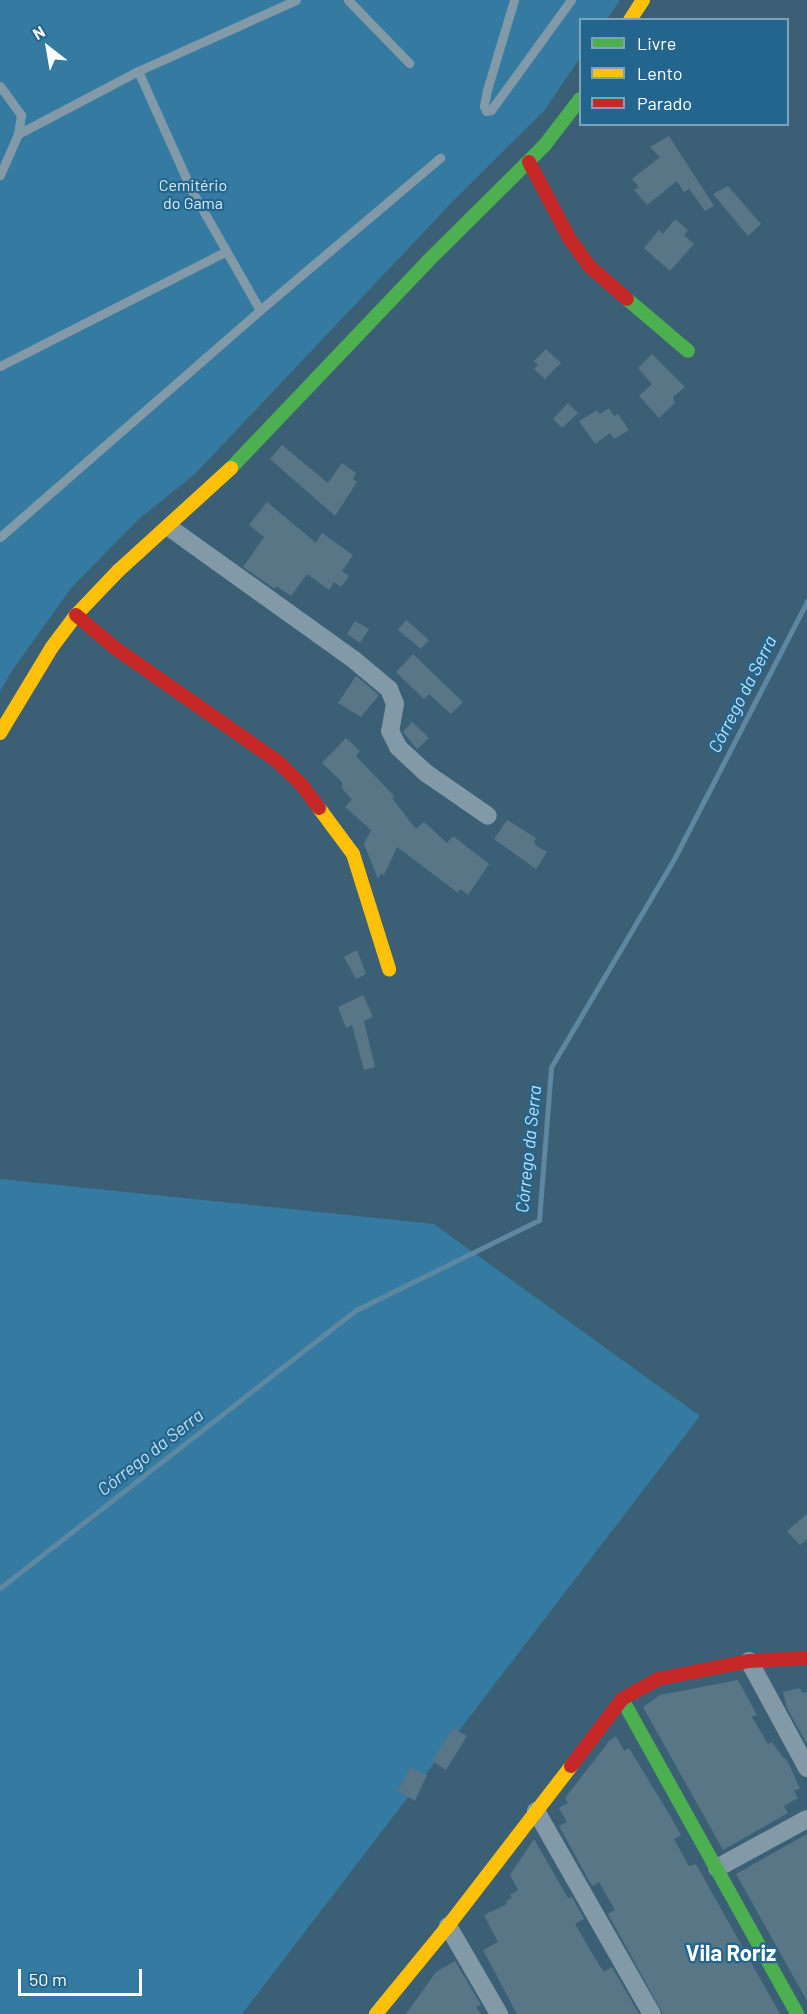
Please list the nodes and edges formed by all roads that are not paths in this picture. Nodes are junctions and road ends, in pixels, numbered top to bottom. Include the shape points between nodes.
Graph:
1 (296, 0) edge
2 (348, 0) edge
3 (514, 0) edge
4 (571, 0) edge
5 (643, 0) edge
6 (631, 18) edge
7 (409, 63) dead end
8 (138, 71) junction
9 (0, 86) edge
10 (579, 101) edge
11 (18, 134) junction
12 (440, 158) dead end
13 (529, 162) junction
14 (0, 175) edge
15 (225, 252) junction
16 (260, 310) junction
17 (688, 351) dead end
18 (0, 366) edge
19 (170, 528) junction
20 (0, 537) edge
21 (76, 615) junction
22 (0, 733) edge
23 (488, 816) dead end
24 (389, 969) dead end
25 (807, 1658) edge
26 (749, 1661) junction
27 (622, 1699) junction
28 (807, 1768) edge
29 (536, 1811) junction
30 (807, 1819) edge
31 (717, 1868) junction
32 (448, 1926) junction
33 (376, 2014) edge
34 (499, 2014) edge
35 (652, 2014) edge
36 (797, 2014) edge

1 - 8 lane
2 - 7 lane
3 - 4 lane via 487,90 486,111 491,110
5 - 6 street
8 - 11 lane
8 - 15 lane via 187,182
9 - 11 lane via 21,116
10 - 13 street
11 - 14 lane
12 - 16 lane
13 - 17 street via 569,238 589,266
13 - 19 street
15 - 16 lane
15 - 18 lane
16 - 20 lane
19 - 21 street via 118,571
19 - 23 street via 389,689 395,704 390,731 398,747 426,773
21 - 22 street
21 - 24 street via 115,648 277,761 301,784 353,854
25 - 26 street
26 - 27 street via 658,1679
26 - 28 street
27 - 29 street
27 - 31 street
29 - 32 street
29 - 35 street
30 - 31 street
31 - 36 street
32 - 33 street
32 - 34 street

